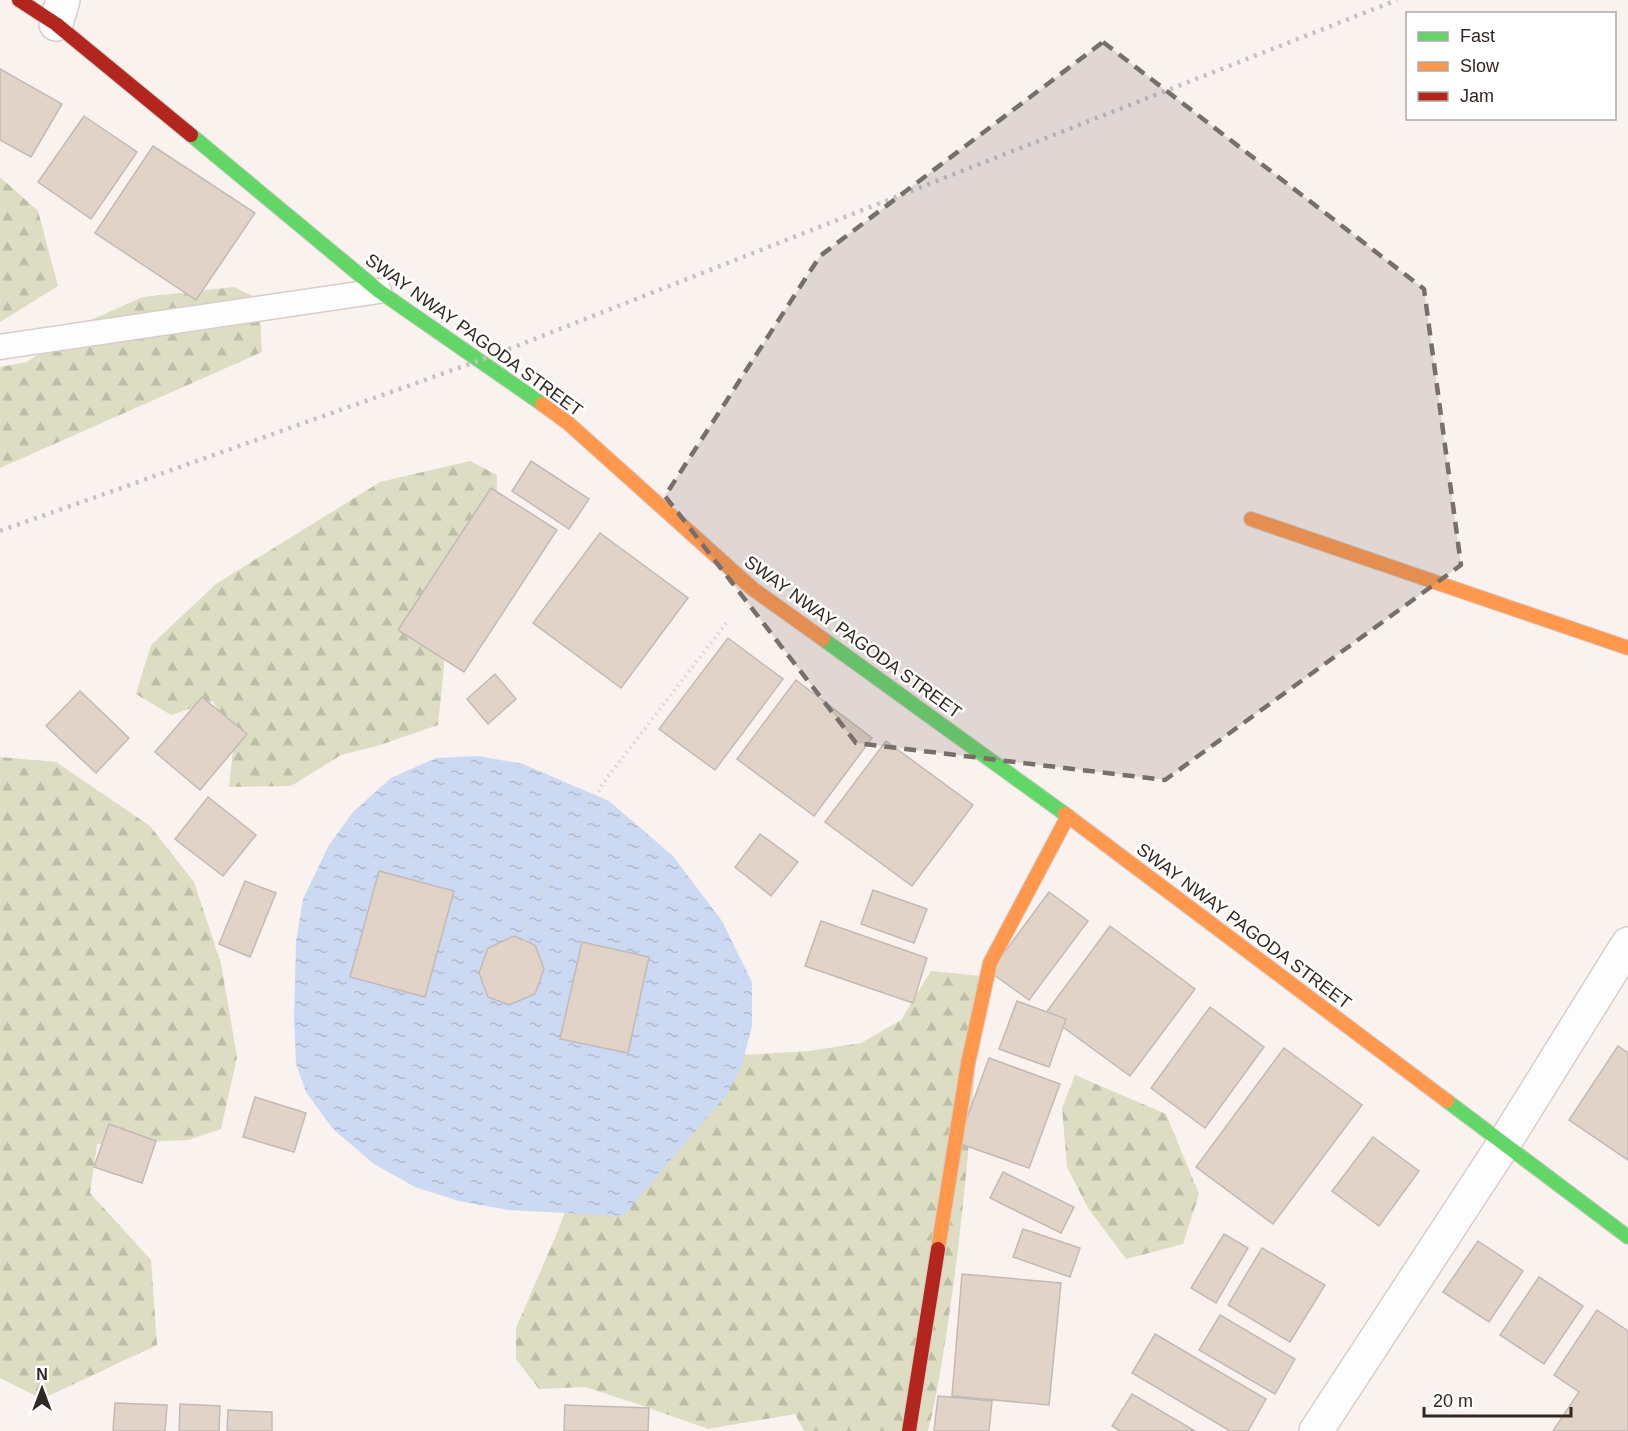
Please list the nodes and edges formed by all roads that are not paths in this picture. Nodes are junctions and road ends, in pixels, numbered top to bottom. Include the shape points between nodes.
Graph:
1 (20, 0) edge
2 (60, 12) edge
3 (379, 291) junction
4 (0, 347) edge
5 (1251, 519) dead end
6 (1628, 648) edge
7 (1068, 816) junction
8 (1628, 944) edge
9 (1503, 1145) junction
10 (1628, 1237) edge
11 (909, 1431) edge
12 (1316, 1431) edge

1 - 2 street, SWAY NWAY PAGODA STREET
2 - 3 street, SWAY NWAY PAGODA STREET
3 - 4 lane
3 - 7 street, SWAY NWAY PAGODA STREET via 568,423 753,589
5 - 6 street
7 - 9 street, SWAY NWAY PAGODA STREET
7 - 11 street via 990,963 968,1063
8 - 9 street
9 - 10 street, SWAY NWAY PAGODA STREET
9 - 12 street

